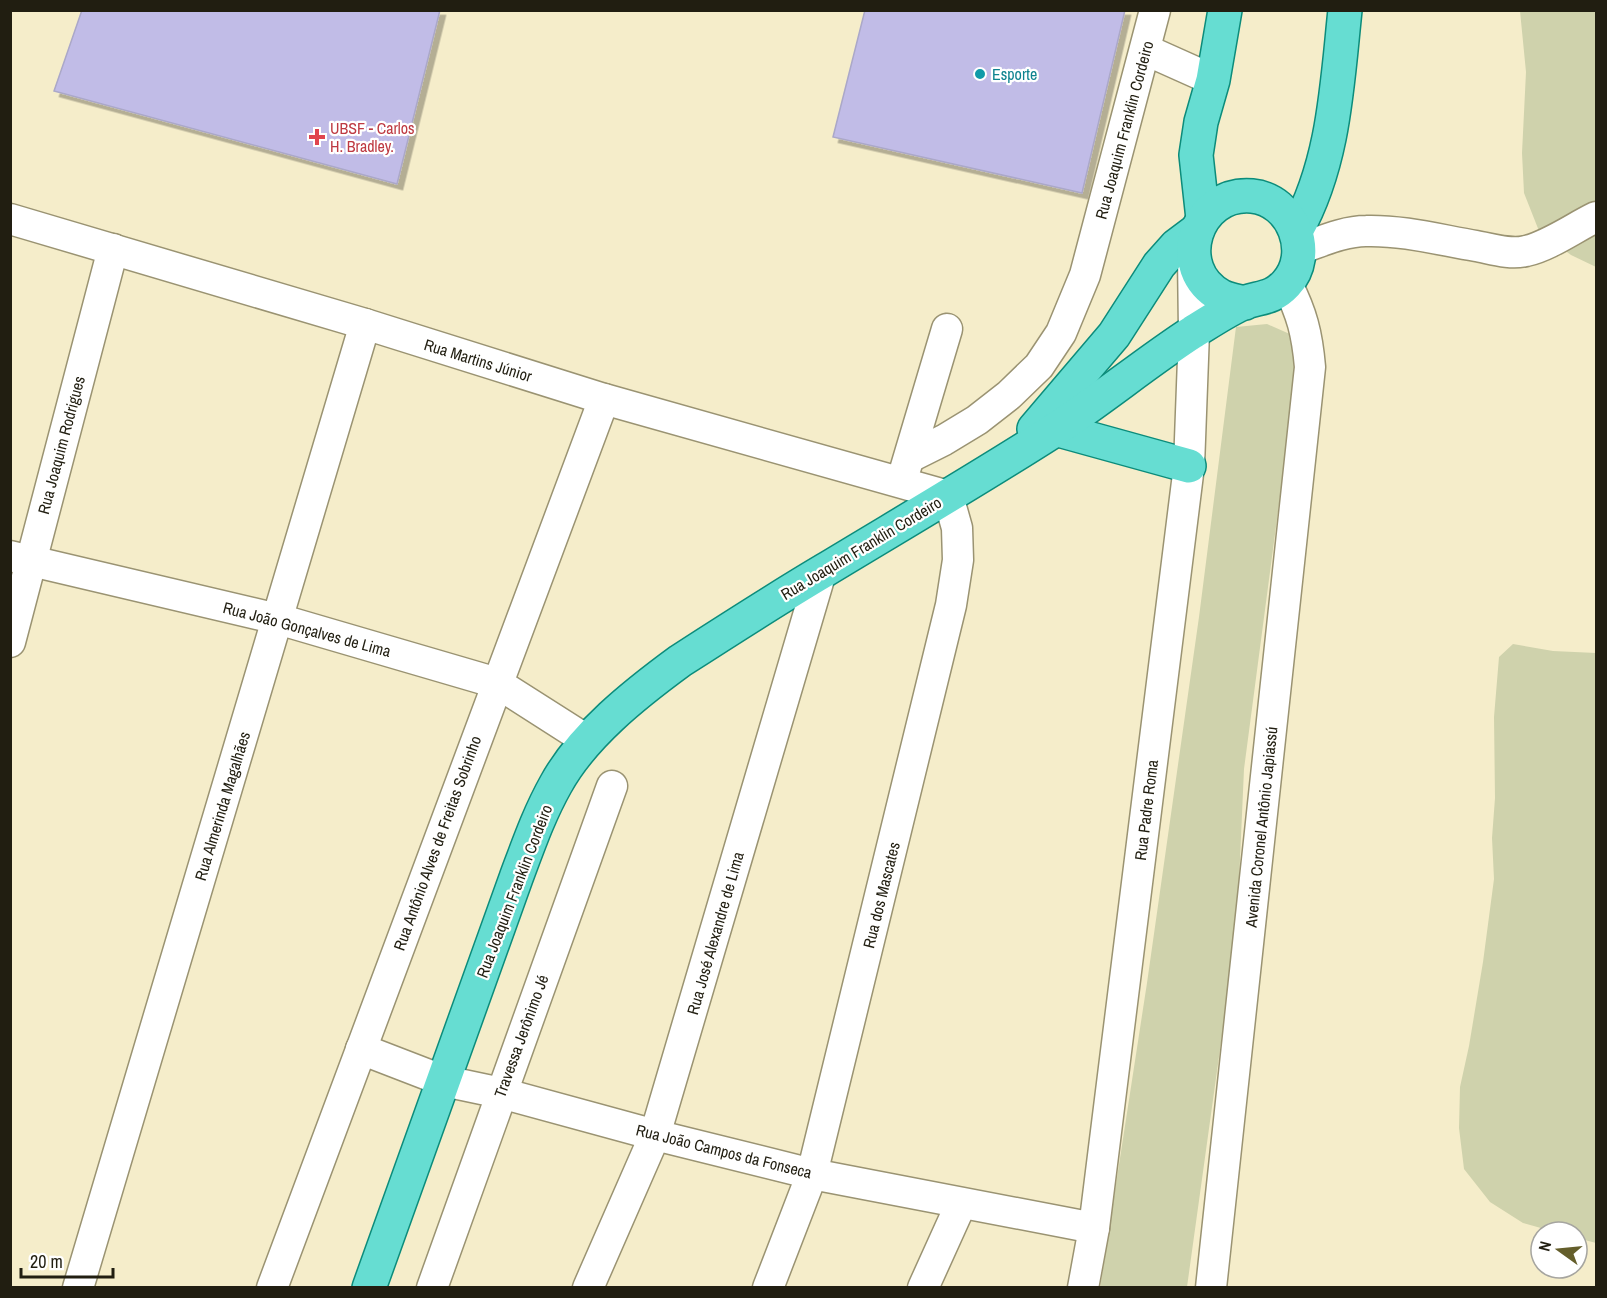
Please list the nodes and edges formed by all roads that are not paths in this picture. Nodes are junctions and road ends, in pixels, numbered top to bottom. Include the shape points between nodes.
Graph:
1 (1155, 10) edge
2 (1225, 10) edge
3 (1345, 10) edge
4 (1146, 50) junction
5 (1213, 80) junction
6 (1596, 217) edge
7 (10, 219) edge
8 (1197, 236) junction
9 (1298, 240) junction
10 (113, 249) junction
11 (1287, 284) junction
12 (1245, 303) junction
13 (365, 324) junction
14 (947, 328) dead end
15 (1194, 332) junction
16 (604, 399) junction
17 (1055, 429) junction
18 (1006, 459) junction
19 (1190, 466) junction
20 (905, 470) junction
21 (948, 496) junction
22 (20, 559) edge
23 (822, 572) junction
24 (278, 619) junction
25 (10, 642) edge
26 (497, 683) junction
27 (588, 741) junction
28 (612, 786) dead end
29 (361, 1049) junction
30 (444, 1081) junction
31 (501, 1093) junction
32 (656, 1135) junction
33 (812, 1174) junction
34 (961, 1204) junction
35 (1094, 1228) junction
36 (78, 1287) edge
37 (272, 1287) edge
38 (369, 1287) edge
39 (432, 1287) edge
40 (588, 1287) edge
41 (768, 1287) edge
42 (923, 1287) edge
43 (1083, 1287) edge
44 (1211, 1287) edge

1 - 4 street, Rua Joaquim Franklin Cordeiro
2 - 5 main road
3 - 9 main road via 1326,153
4 - 5 street
4 - 20 street, Rua Joaquim Franklin Cordeiro via 1085,275 1061,333 1039,366 1009,395
5 - 8 main road via 1196,155
6 - 9 street via 1551,242 1525,251 1504,252 1365,231
7 - 10 street, Rua Martins Júnior
8 - 9 main road via 1216,205 1234,197 1253,196 1272,202 1287,214
8 - 12 main road via 1202,280 1221,297
8 - 15 street, Rua Padre Roma
8 - 18 main road, Rua Joaquim Franklin Cordeiro via 1176,246 1159,265 1114,335
9 - 11 main road via 1296,267
10 - 13 street, Rua Martins Júnior
10 - 22 street, Rua Joaquim Rodrigues
11 - 12 main road via 1269,298
11 - 44 street, Avenida Coronel Antônio Japiassú via 1300,310 1310,367
12 - 15 main road, Rua Joaquim Franklin Cordeiro
13 - 16 street, Rua Martins Júnior
13 - 24 street, Rua Almerinda Magalhães
14 - 20 street
15 - 17 main road, Rua Joaquim Franklin Cordeiro
15 - 19 street, Rua Padre Roma
16 - 20 street, Rua Martins Júnior
16 - 26 street, Rua Antônio Alves de Freitas Sobrinho
17 - 18 main road, Rua Joaquim Franklin Cordeiro
17 - 19 main road
18 - 21 main road, Rua Joaquim Franklin Cordeiro
19 - 35 street, Rua Padre Roma
20 - 21 street, Rua Martins Júnior
21 - 23 main road, Rua Joaquim Franklin Cordeiro
21 - 33 street, Rua dos Mascates via 957,528 958,560 951,605
22 - 24 street, Rua João Gonçalves de Lima
22 - 25 street, Rua Joaquim Rodrigues
23 - 27 main road, Rua Joaquim Franklin Cordeiro via 680,661 632,696
23 - 32 street, Rua José Alexandre de Lima
24 - 26 street, Rua João Gonçalves de Lima
24 - 36 street, Rua Almerinda Magalhães
26 - 27 street, Rua João Gonçalves de Lima
26 - 29 street, Rua Antônio Alves de Freitas Sobrinho
27 - 30 main road, Rua Joaquim Franklin Cordeiro via 557,783 535,828
28 - 31 street, Travessa Jerônimo Jé
29 - 30 street, Rua João Campos da Fonseca
29 - 37 street, Rua Antônio Alves de Freitas Sobrinho
30 - 31 street, Rua João Campos da Fonseca
30 - 38 main road, Rua Joaquim Franklin Cordeiro
31 - 32 street, Rua João Campos da Fonseca
31 - 39 street, Travessa Jerônimo Jé
32 - 33 street, Rua João Campos da Fonseca
32 - 40 street, Rua José Alexandre de Lima
33 - 34 street, Rua João Campos da Fonseca
33 - 41 street, Rua dos Mascates
34 - 35 street, Rua João Campos da Fonseca
34 - 42 street
35 - 43 street, Rua Padre Roma

